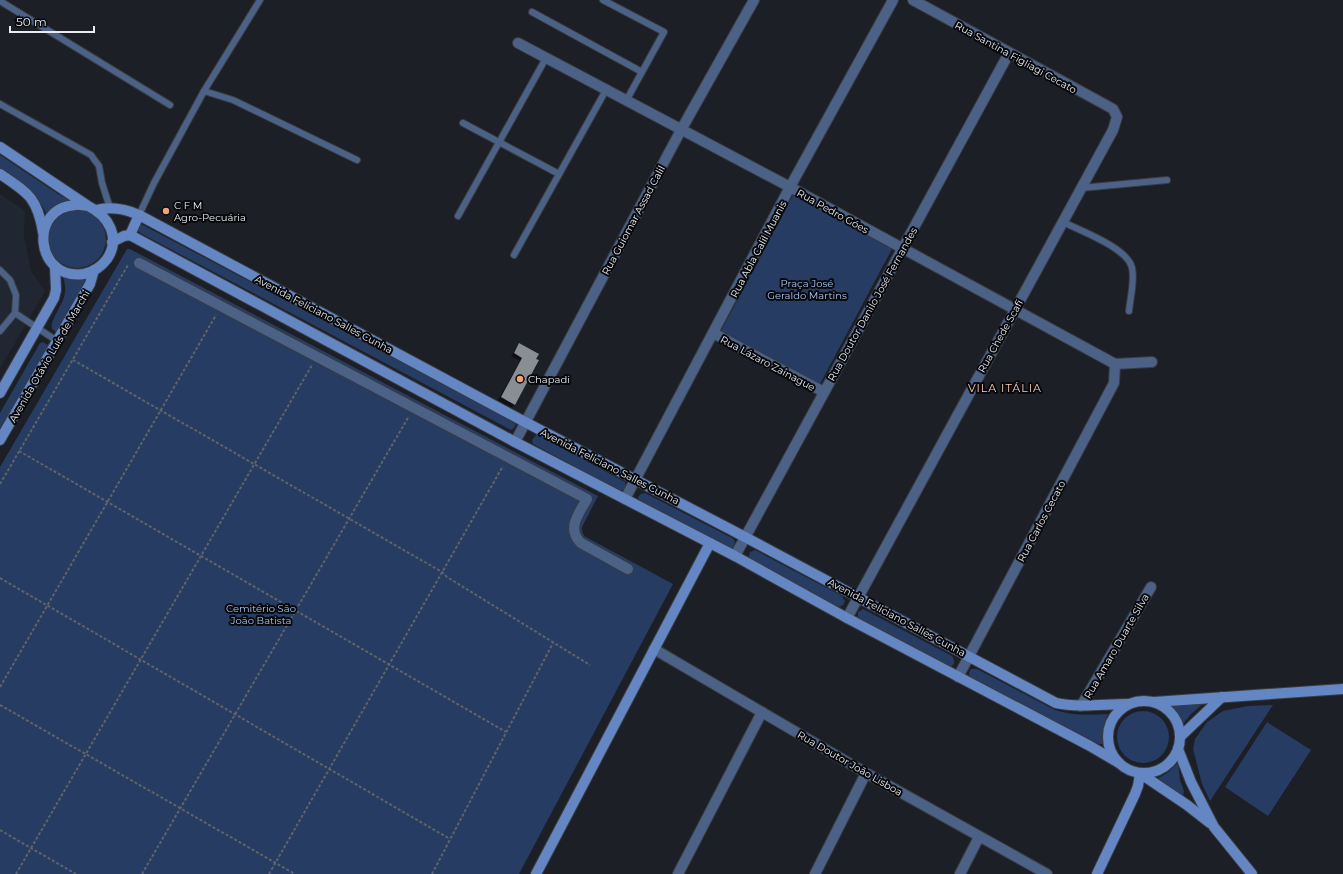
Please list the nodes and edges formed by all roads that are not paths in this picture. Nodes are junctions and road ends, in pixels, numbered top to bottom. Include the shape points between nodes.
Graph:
1 (260, 0) edge
2 (603, 0) edge
3 (754, 0) edge
4 (893, 0) edge
5 (913, 0) edge
6 (0, 1) edge
7 (532, 12) dead end
8 (518, 43) dead end
9 (1009, 53) junction
10 (546, 58) junction
11 (642, 72) junction
12 (606, 90) junction
13 (204, 91) junction
14 (626, 101) junction
15 (0, 104) edge
16 (170, 105) dead end
17 (1117, 117) joint
18 (463, 124) dead end
19 (681, 130) junction
20 (498, 143) junction
21 (0, 147) edge
22 (357, 160) dead end
23 (0, 174) edge
24 (559, 174) junction
25 (1167, 180) dead end
26 (790, 188) junction
27 (1081, 188) junction
28 (92, 208) junction
29 (110, 208) junction
30 (139, 215) junction
31 (458, 216) dead end
32 (1063, 222) junction
33 (43, 232) junction
34 (130, 235) junction
35 (112, 242) junction
36 (902, 249) junction
37 (514, 255) dead end
38 (138, 263) road end
39 (55, 266) junction
40 (0, 270) edge
41 (94, 270) junction
42 (1015, 309) junction
43 (1129, 311) dead end
44 (15, 313) junction
45 (37, 328) junction
46 (0, 331) edge
47 (713, 333) junction
48 (57, 341) junction
49 (1152, 362) dead end
50 (1114, 364) junction
51 (824, 392) junction
52 (0, 393) edge
53 (525, 422) junction
54 (0, 440) edge
55 (515, 442) junction
56 (635, 479) junction
57 (625, 499) junction
58 (745, 537) junction
59 (710, 543) junction
60 (735, 556) junction
61 (628, 569) dead end
62 (1151, 586) dead end
63 (858, 597) junction
64 (847, 618) junction
65 (654, 649) junction
66 (970, 656) junction
67 (958, 677) junction
68 (1343, 689) edge
69 (1222, 697) junction
70 (1152, 702) junction
71 (1128, 704) junction
72 (1081, 706) junction
73 (762, 712) junction
74 (1180, 737) junction
75 (1178, 748) junction
76 (1119, 763) junction
77 (866, 773) junction
78 (1141, 774) junction
79 (1214, 827) junction
80 (979, 836) junction
81 (536, 874) edge
82 (678, 874) edge
83 (815, 874) edge
84 (960, 874) edge
85 (1047, 874) edge
86 (1097, 874) edge
87 (1252, 874) edge

1 - 13 lane
2 - 11 lane via 664,32
3 - 19 street, Rua Guiomar Assad Calil
4 - 26 street, Rua Abla Calil Muanis
5 - 9 street, Rua Santina Figliagi Cecato
6 - 16 lane
7 - 11 lane
8 - 10 street, Rua Pedro Góes
9 - 17 street, Rua Santina Figliagi Cecato via 1104,104 1113,110
9 - 36 street, Rua Doutor Danilo José Fernandes
10 - 12 street, Rua Pedro Góes
10 - 20 lane
11 - 14 lane
12 - 14 street, Rua Pedro Góes
12 - 24 lane
13 - 22 lane via 233,100
13 - 30 lane
14 - 19 street, Rua Pedro Góes
15 - 29 lane via 91,155 99,166
17 - 27 street, Rua Chede Scafi via 1113,130
18 - 20 lane
19 - 26 street, Rua Pedro Góes
19 - 53 street, Rua Guiomar Assad Calil
20 - 24 lane
20 - 31 lane
21 - 28 main road
23 - 33 main road via 25,191 33,200
24 - 37 lane
25 - 27 lane
26 - 36 street, Rua Pedro Góes
26 - 47 street, Rua Abla Calil Muanis
27 - 32 street, Rua Chede Scafi
28 - 29 main road, Avenida Feliciano Salles Cunha
28 - 33 main road via 76,204 65,207 55,213
28 - 35 main road via 107,221
29 - 30 main road, Avenida Feliciano Salles Cunha via 124,209
30 - 34 main road
30 - 53 main road, Avenida Feliciano Salles Cunha
32 - 42 street, Rua Chede Scafi
32 - 43 lane via 1118,250 1128,258 1133,274
33 - 39 main road via 43,245
34 - 35 main road
34 - 55 main road
35 - 41 main road via 106,259
36 - 42 street, Rua Pedro Góes
36 - 51 street, Rua Doutor Danilo José Fernandes
38 - 61 street via 587,499 575,522 574,535 581,543
39 - 41 main road via 66,272 78,274
39 - 45 main road via 54,298
40 - 44 lane via 10,280 16,295
41 - 48 main road, Avenida Otávio Luís de Marchi via 84,296
42 - 50 street, Rua Pedro Góes
42 - 63 street, Rua Chede Scafi
44 - 45 lane
44 - 46 lane
45 - 48 lane
45 - 52 main road
47 - 51 street, Rua Lázaro Zainague
47 - 56 street, Rua Abla Calil Muanis
48 - 54 main road, Avenida Otávio Luís de Marchi
49 - 50 street
50 - 66 street, Rua Carlos Cecato via 1114,383
51 - 58 street, Rua Doutor Danilo José Fernandes
53 - 55 street, Rua Guiomar Assad Calil
53 - 56 main road, Avenida Feliciano Salles Cunha
55 - 57 main road
56 - 57 street, Rua Abla Calil Muanis
56 - 58 main road, Avenida Feliciano Salles Cunha
57 - 59 main road
58 - 60 street, Rua Doutor Danilo José Fernandes
58 - 63 main road, Avenida Feliciano Salles Cunha
59 - 60 main road
59 - 65 main road
60 - 64 main road
62 - 72 street, Rua Amaro Duarte Silva
63 - 64 street, Rua Chede Scafi
63 - 66 main road, Avenida Feliciano Salles Cunha
64 - 67 main road
65 - 73 street, Rua Doutor João Lisboa
65 - 81 main road
66 - 67 street, Rua Carlos Cecato
66 - 72 main road, Avenida Feliciano Salles Cunha via 1056,703
67 - 76 main road
68 - 69 main road
69 - 70 main road
69 - 74 main road
70 - 71 main road
70 - 74 main road via 1163,706 1172,714 1178,725
71 - 72 main road, Avenida Feliciano Salles Cunha
71 - 76 main road via 1111,720 1108,731 1108,743
73 - 77 street, Rua Doutor João Lisboa
73 - 82 street
74 - 75 main road
75 - 78 main road via 1173,759 1164,767
75 - 79 main road via 1191,782
76 - 78 main road via 1130,771
77 - 80 street, Rua Doutor João Lisboa
77 - 83 street
78 - 79 main road via 1188,804
78 - 86 main road via 1135,794
79 - 87 main road
80 - 84 street
80 - 85 street, Rua Doutor João Lisboa

